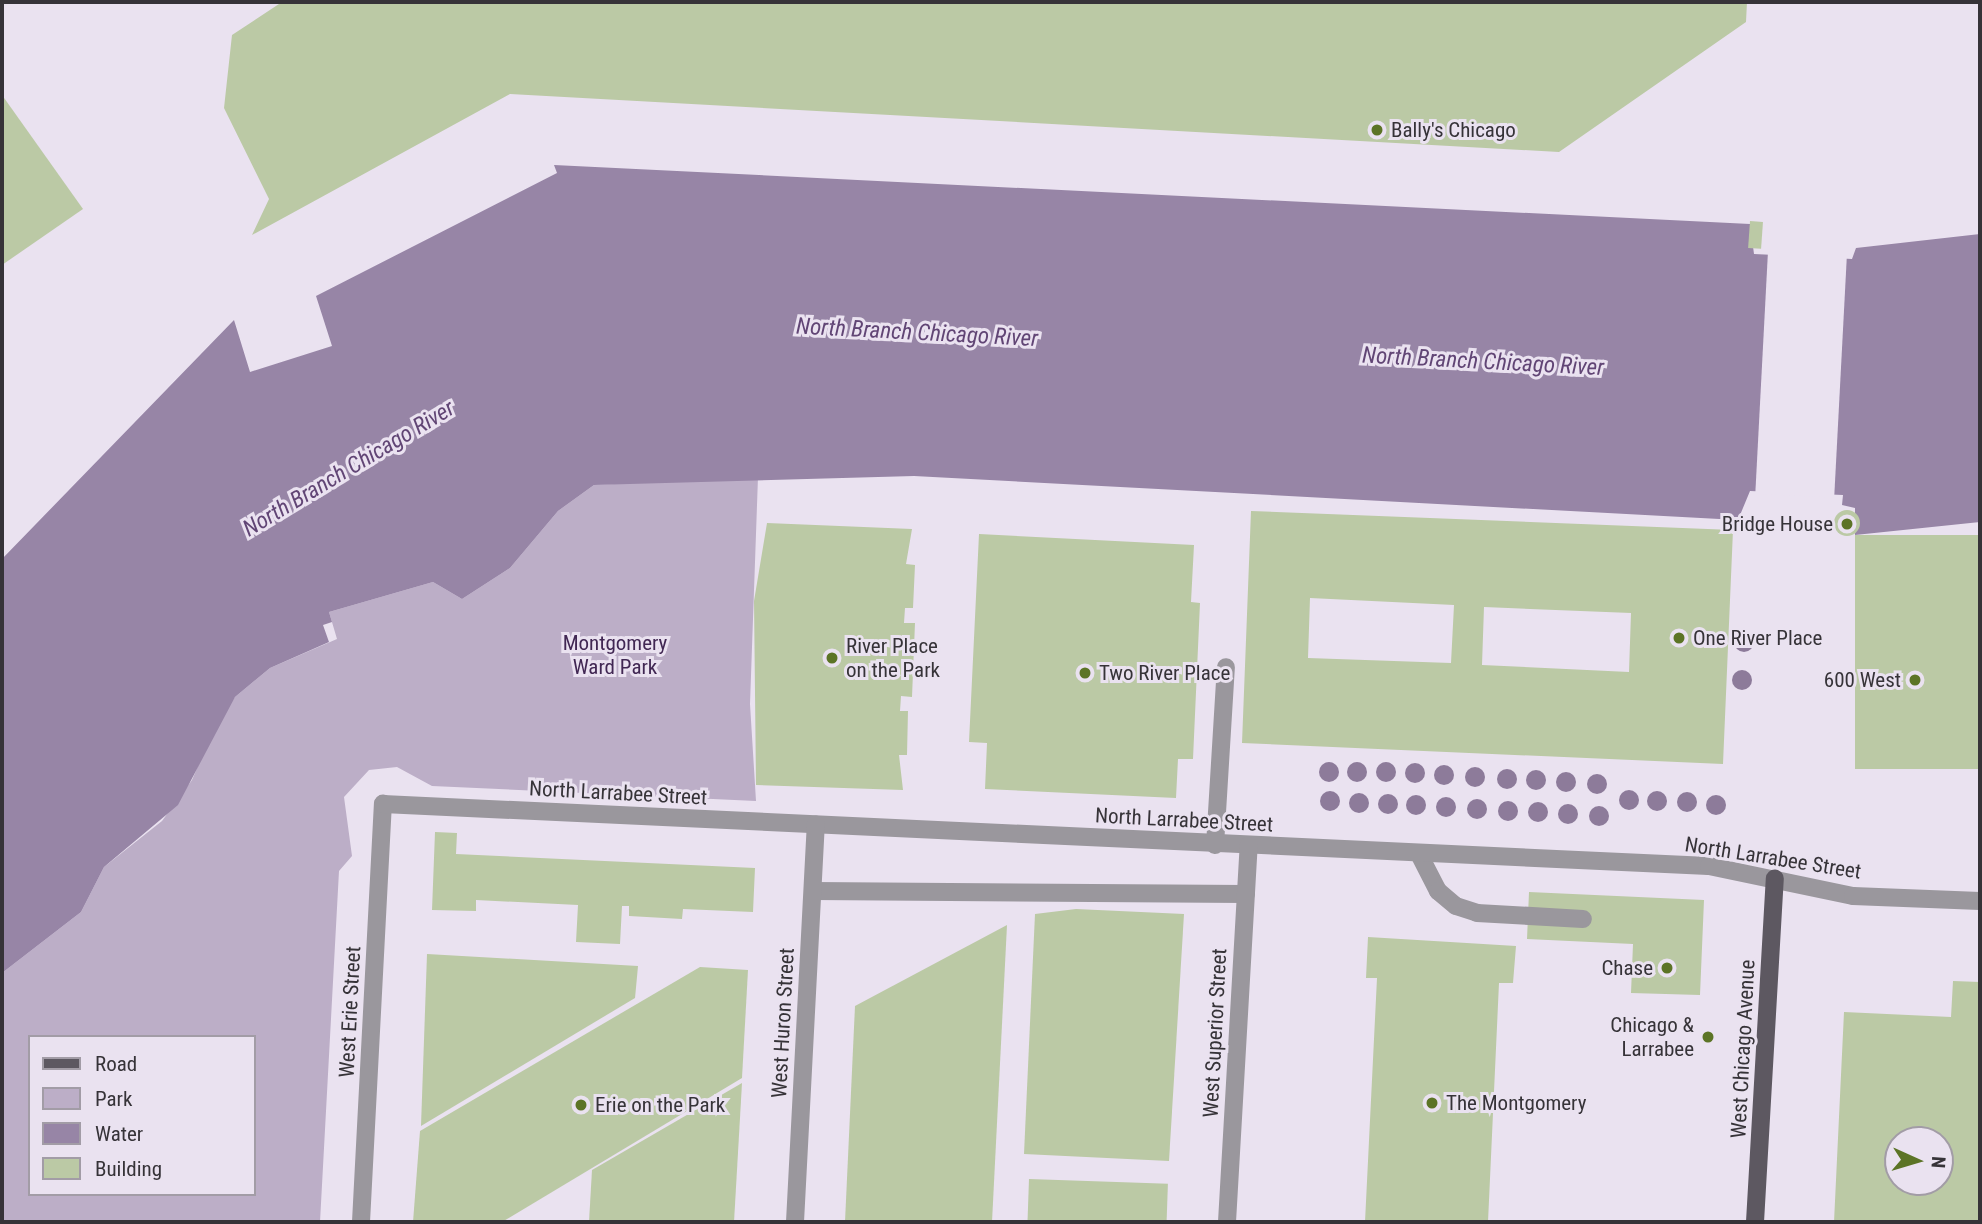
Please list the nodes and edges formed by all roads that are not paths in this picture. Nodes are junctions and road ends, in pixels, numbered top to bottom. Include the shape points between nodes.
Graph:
1 (1226, 667) dead end
2 (383, 804) joint
3 (816, 825) junction
4 (1215, 845) junction
5 (1249, 846) junction
6 (1419, 854) junction
7 (1775, 879) junction
8 (813, 891) junction
9 (1246, 894) junction
10 (1980, 901) edge
11 (1583, 919) dead end
12 (361, 1222) edge
13 (795, 1222) edge
14 (1227, 1222) edge
15 (1755, 1222) edge

1 - 4 street
2 - 3 street, North Larrabee Street
2 - 12 street, West Erie Street
3 - 4 street, North Larrabee Street
3 - 8 street, West Huron Street
4 - 5 street, North Larrabee Street
5 - 6 street, North Larrabee Street
5 - 9 street, West Superior Street
6 - 7 street, North Larrabee Street via 1709,866
6 - 11 street via 1438,891 1456,906
7 - 10 street, North Larrabee Street via 1853,896
7 - 15 main road, West Chicago Avenue
8 - 9 street
8 - 13 street, West Huron Street
9 - 14 street, West Superior Street

